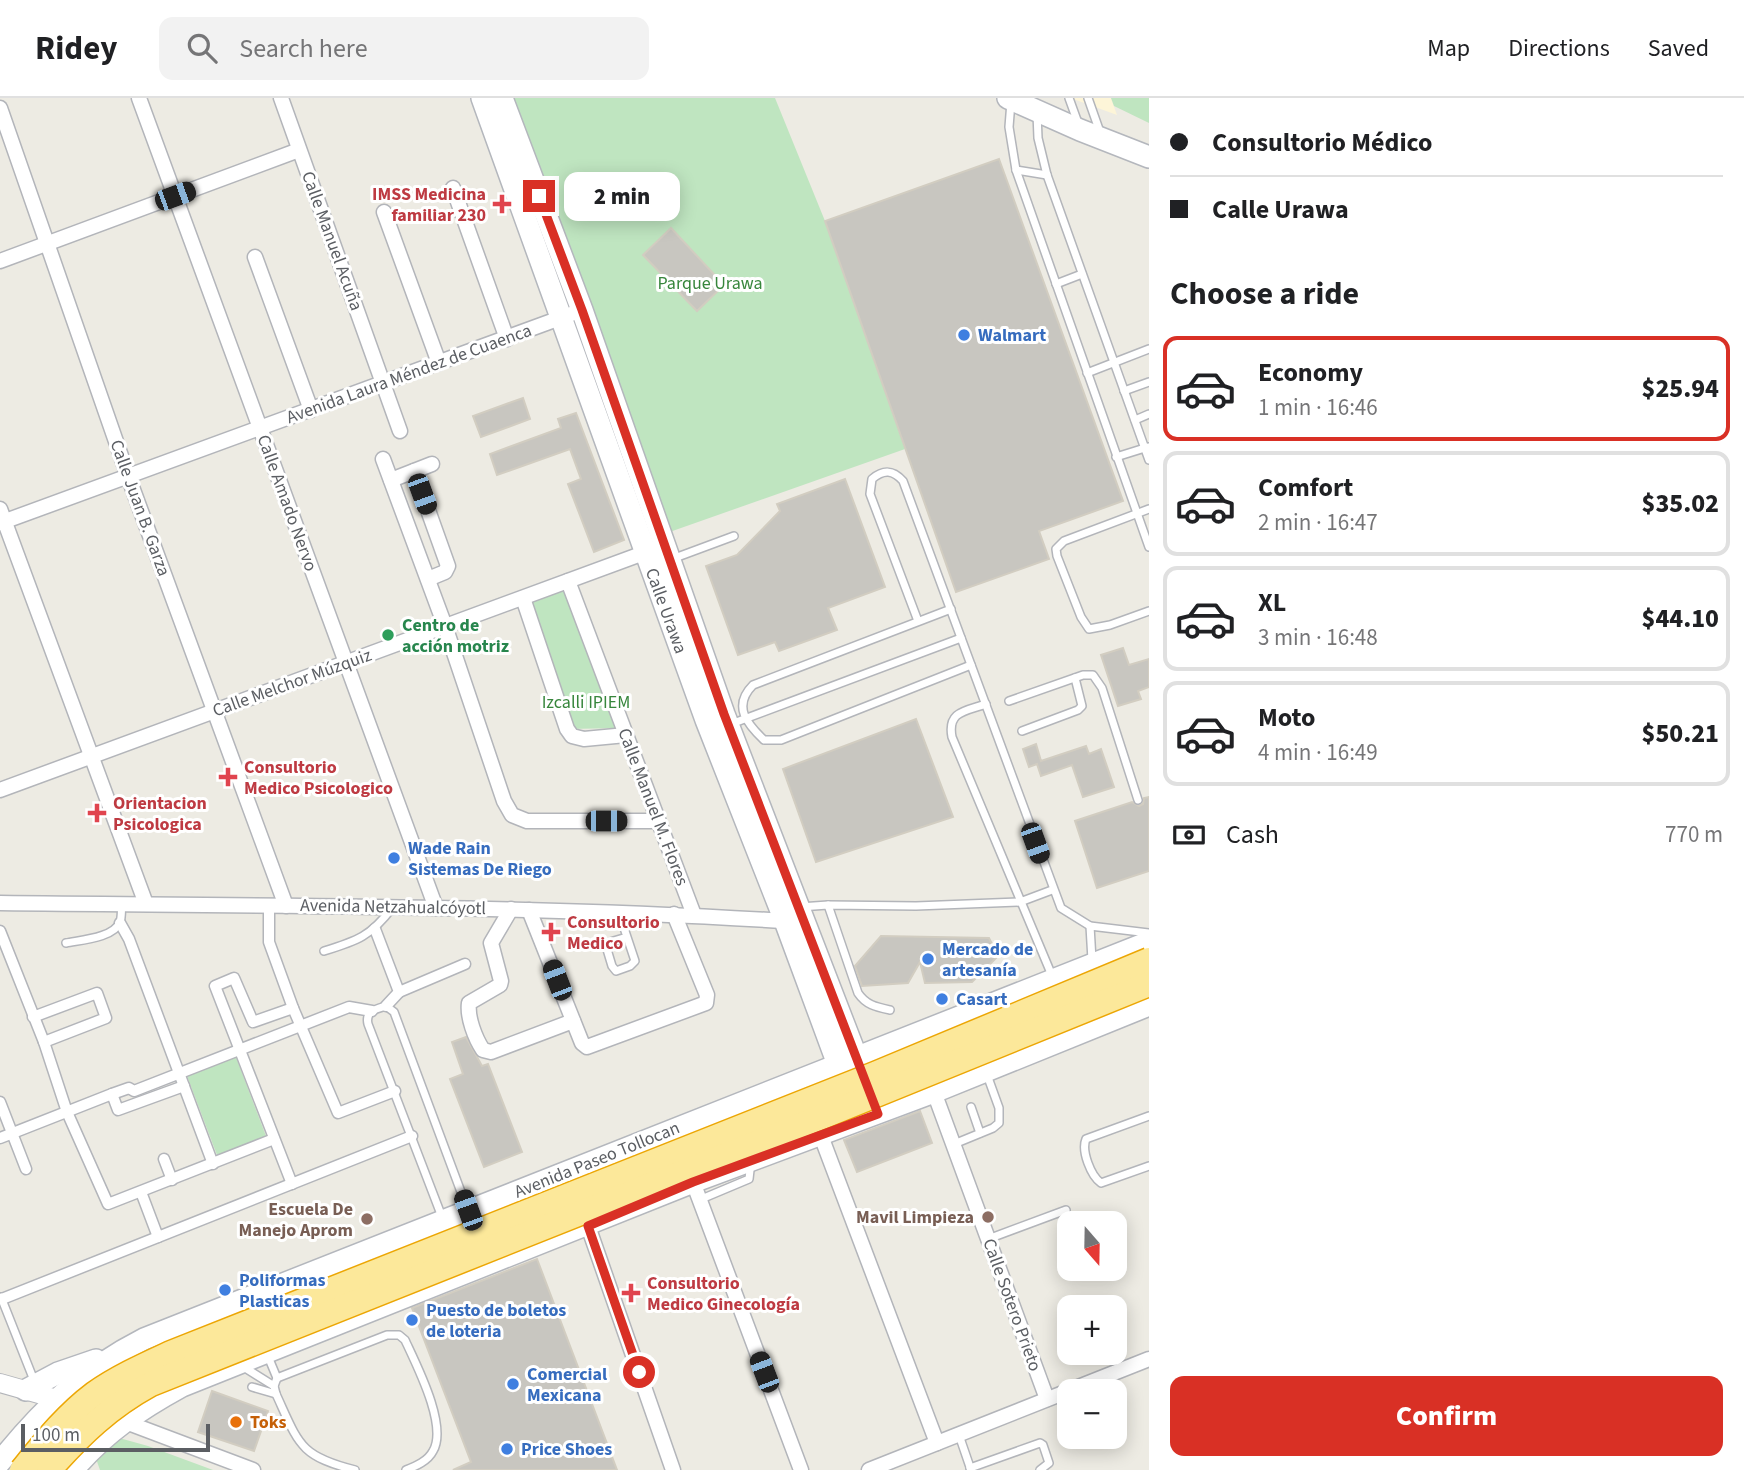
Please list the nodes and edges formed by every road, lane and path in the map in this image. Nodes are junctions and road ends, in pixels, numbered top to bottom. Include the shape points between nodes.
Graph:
1 (139, 98) edge
2 (281, 98) edge
3 (482, 98) edge
4 (502, 98) edge
5 (1069, 98) edge
6 (1088, 98) edge
7 (1010, 99) edge
8 (0, 108) edge
9 (1037, 112) junction
10 (1080, 130) junction
11 (1103, 139) junction
12 (299, 150) junction
13 (1149, 157) edge
14 (1016, 170) junction
15 (1047, 175) junction
16 (453, 188) dead end
17 (175, 196) junction
18 (384, 212) dead end
19 (48, 244) junction
20 (254, 257) dead end
21 (0, 261) edge
22 (1082, 274) junction
23 (1056, 284) junction
24 (572, 314) junction
25 (507, 339) junction
26 (1149, 349) edge
27 (1113, 362) junction
28 (439, 363) junction
29 (1087, 373) junction
30 (1149, 382) edge
31 (383, 384) junction
32 (1124, 391) junction
33 (311, 410) junction
34 (1149, 414) edge
35 (1135, 419) junction
36 (260, 428) junction
37 (400, 431) dead end
38 (1147, 448) edge
39 (1116, 457) junction
40 (383, 459) dead end
41 (1149, 460) edge
42 (432, 464) dead end
43 (414, 471) junction
44 (128, 476) junction
45 (391, 480) junction
46 (1149, 509) edge
47 (1137, 513) junction
48 (2, 518) edge
49 (734, 536) dead end
50 (1149, 547) edge
51 (659, 553) junction
52 (428, 579) junction
53 (568, 581) junction
54 (523, 598) junction
55 (951, 609) junction
56 (1149, 611) edge
57 (918, 621) junction
58 (445, 626) junction
59 (961, 638) junction
60 (346, 663) junction
61 (971, 666) junction
62 (1075, 678) junction
63 (1009, 701) dead end
64 (986, 704) junction
65 (215, 711) junction
66 (726, 720) junction
67 (1022, 731) dead end
68 (626, 735) junction
69 (91, 757) junction
70 (0, 790) edge
71 (1138, 800) dead end
72 (658, 821) junction
73 (1052, 890) junction
74 (0, 902) edge
75 (1020, 902) junction
76 (122, 904) junction
77 (146, 904) junction
78 (269, 905) junction
79 (828, 905) junction
80 (286, 906) junction
81 (392, 907) junction
82 (436, 908) junction
83 (511, 909) junction
84 (529, 910) junction
85 (619, 913) junction
86 (674, 914) junction
87 (792, 914) junction
88 (694, 915) junction
89 (120, 923) junction
90 (1090, 926) junction
91 (375, 929) junction
92 (0, 931) edge
93 (1149, 933) edge
94 (627, 937) junction
95 (1149, 942) edge
96 (66, 943) dead end
97 (324, 951) dead end
98 (1149, 960) edge
99 (466, 964) dead end
100 (1093, 964) junction
101 (1054, 979) junction
102 (1149, 984) edge
103 (1031, 988) junction
104 (399, 992) junction
105 (1149, 1005) edge
106 (386, 1006) junction
107 (293, 1008) junction
108 (890, 1010) dead end
109 (372, 1011) junction
110 (33, 1017) junction
111 (573, 1021) junction
112 (302, 1025) junction
113 (910, 1035) junction
114 (44, 1042) junction
115 (1041, 1049) junction
116 (239, 1051) junction
117 (847, 1061) junction
118 (986, 1071) junction
119 (180, 1073) junction
120 (184, 1086) junction
121 (773, 1090) junction
122 (394, 1091) junction
123 (934, 1092) junction
124 (112, 1094) junction
125 (0, 1102) edge
126 (971, 1107) dead end
127 (67, 1112) junction
128 (1149, 1116) edge
129 (870, 1117) junction
130 (12, 1133) junction
131 (980, 1133) junction
132 (412, 1136) junction
133 (821, 1136) junction
134 (0, 1138) edge
135 (274, 1139) junction
136 (795, 1144) junction
137 (953, 1144) junction
138 (164, 1159) dead end
139 (213, 1164) junction
140 (1149, 1166) edge
141 (26, 1169) dead end
142 (172, 1180) junction
143 (292, 1184) junction
144 (696, 1191) junction
145 (141, 1192) junction
146 (468, 1210) junction
147 (1066, 1210) dead end
148 (444, 1221) junction
149 (588, 1226) junction
150 (158, 1237) junction
151 (988, 1239) junction
152 (1, 1297) edge
153 (185, 1322) junction
154 (267, 1353) junction
155 (111, 1356) junction
156 (1149, 1359) edge
157 (229, 1367) junction
158 (1, 1381) edge
159 (276, 1386) junction
160 (30, 1387) junction
161 (252, 1387) dead end
162 (57, 1398) junction
163 (1047, 1399) junction
164 (123, 1421) junction
165 (959, 1434) junction
166 (18, 1440) junction
167 (937, 1443) junction
168 (0, 1462) edge
169 (970, 1469) edge
170 (22, 1470) edge
171 (49, 1470) edge
172 (57, 1470) edge
173 (73, 1470) edge
174 (253, 1470) edge
175 (355, 1470) edge
176 (409, 1470) edge
177 (673, 1470) edge
178 (801, 1470) edge
179 (869, 1470) edge
180 (1040, 1470) edge

1 - 17 street, Calle Amado Nervo
2 - 12 street, Calle Manuel Acuña
3 - 24 main road, Calle Urawa
4 - 24 main road, Calle Urawa
5 - 10 lane
6 - 11 lane
7 - 9 main road
7 - 14 lane
8 - 19 street, Calle Juan B. Garza
9 - 10 main road
9 - 15 lane
10 - 11 main road
11 - 13 main road
12 - 17 street
12 - 31 street, Calle Manuel Acuña
14 - 15 lane
14 - 23 lane
15 - 22 lane
16 - 25 street
17 - 19 street
17 - 36 street, Calle Amado Nervo
18 - 28 street
19 - 21 street
19 - 44 street, Calle Juan B. Garza
20 - 33 street
22 - 23 lane
22 - 27 lane
23 - 29 lane
24 - 25 street, Avenida Laura Méndez de Cuaenca
24 - 51 main road, Calle Urawa
25 - 28 street, Avenida Laura Méndez de Cuaenca
26 - 27 lane
27 - 29 lane
27 - 32 lane
28 - 31 street, Avenida Laura Méndez de Cuaenca
29 - 39 lane
30 - 32 lane
31 - 33 street, Avenida Laura Méndez de Cuaenca
31 - 37 street, Calle Manuel Acuña
32 - 35 lane
33 - 36 street, Avenida Laura Méndez de Cuaenca
34 - 35 lane
35 - 38 lane
36 - 44 street, Avenida Laura Méndez de Cuaenca
36 - 60 street, Calle Amado Nervo
38 - 39 lane
38 - 41 lane
39 - 47 lane
40 - 45 street
42 - 43 street
43 - 45 street
43 - 52 street via 448,566
44 - 48 street, Avenida Laura Méndez de Cuaenca
44 - 65 street, Calle Juan B. Garza
45 - 52 street
46 - 47 lane
47 - 50 lane
47 - 56 lane via 1064,541 1056,549 1089,629
48 - 69 street
49 - 51 lane
51 - 53 street, Calle Melchor Múzquiz
51 - 66 main road, Calle Urawa
52 - 58 street
53 - 54 street, Calle Melchor Múzquiz
53 - 68 street, Calle Manuel M. Flores
54 - 58 street, Calle Melchor Múzquiz
54 - 68 street via 572,736
55 - 57 lane
55 - 57 lane via 903,481 889,471 878,474 872,479 870,494
55 - 59 lane
57 - 66 lane via 763,680 745,693
58 - 60 street, Calle Melchor Múzquiz
58 - 72 street via 512,815 527,821
59 - 61 lane
59 - 66 lane
60 - 65 street, Calle Melchor Múzquiz
60 - 82 street, Calle Amado Nervo
61 - 64 lane
61 - 66 lane via 780,740 764,740
62 - 63 lane
62 - 67 lane via 1082,706
62 - 71 lane via 1093,675 1098,679
64 - 73 lane
64 - 75 lane via 952,719 952,737
65 - 69 street, Calle Melchor Múzquiz
65 - 80 street, Calle Juan B. Garza
66 - 87 main road, Calle Urawa
68 - 72 street, Calle Manuel M. Flores
69 - 70 street, Calle Melchor Múzquiz
69 - 77 street
72 - 88 street, Calle Manuel M. Flores
73 - 75 lane
73 - 90 lane via 1061,908
74 - 76 street, Avenida Netzahualcóyotl
75 - 79 lane
75 - 101 lane
76 - 77 street, Avenida Netzahualcóyotl
76 - 89 lane
77 - 78 street, Avenida Netzahualcóyotl
78 - 80 street, Avenida Netzahualcóyotl
78 - 107 street via 268,942
79 - 87 lane
79 - 108 lane via 858,993 864,1001
80 - 81 street, Avenida Netzahualcóyotl
81 - 82 street, Avenida Netzahualcóyotl
81 - 91 lane
82 - 83 street, Avenida Netzahualcóyotl
83 - 84 street, Avenida Netzahualcóyotl
83 - 111 street via 491,943 500,985 469,1003 479,1044 491,1052
84 - 85 street, Avenida Netzahualcóyotl
84 - 111 street
85 - 86 street, Avenida Netzahualcóyotl
85 - 94 lane
86 - 88 street, Avenida Netzahualcóyotl
86 - 111 street via 706,1003 587,1047
87 - 88 street, Avenida Netzahualcóyotl
87 - 117 main road, Calle Urawa
89 - 96 lane via 106,934
89 - 119 street
90 - 93 lane
90 - 100 lane
91 - 97 lane via 355,942
91 - 104 street
92 - 110 street
94 - 94 lane via 635,961 616,971 606,946
95 - 100 main road, Avenida Paseo Tollocan
98 - 170 highway, Avenida Paseo Tollocan, bridge via 875,1074 171,1353 94,1395
99 - 104 street
100 - 101 main road, Avenida Paseo Tollocan
101 - 103 main road, Avenida Paseo Tollocan
102 - 171 highway, bridge via 151,1384 100,1416
103 - 113 main road, Avenida Paseo Tollocan
103 - 115 main road via 1049,1002 1054,1018 1051,1035
104 - 106 street
105 - 115 main road
106 - 109 lane
106 - 146 lane via 394,1012
107 - 112 street
107 - 116 street via 253,1022 234,978 215,986
109 - 112 street via 349,1006
109 - 122 lane via 368,1024
110 - 114 street
110 - 114 street via 97,993 106,1018
112 - 116 street
112 - 122 street via 338,1113
113 - 117 main road, Avenida Paseo Tollocan
113 - 123 main road via 895,1059 899,1072 914,1087
114 - 127 street
115 - 118 main road
116 - 119 street
116 - 135 street
117 - 121 main road, Avenida Paseo Tollocan
117 - 129 main road, Calle Urawa
118 - 123 main road
118 - 131 lane via 1000,1117 999,1123
119 - 120 street
119 - 124 street via 134,1091 129,1088
120 - 124 street via 118,1110
120 - 139 street
121 - 136 main road via 784,1087 800,1105 802,1129
121 - 146 main road, Avenida Paseo Tollocan
122 - 132 lane
123 - 129 main road
123 - 137 street, Calle Sotero Prieto
124 - 127 street
125 - 130 street
126 - 131 lane
127 - 130 street
127 - 145 street via 108,1204
128 - 140 lane via 1092,1136 1084,1147 1094,1177 1101,1183
129 - 133 main road
130 - 134 street
130 - 141 street
131 - 137 lane
132 - 143 street
132 - 148 lane
133 - 136 main road
133 - 167 street
135 - 139 street
135 - 143 street
136 - 144 main road via 747,1162
137 - 151 street, Calle Sotero Prieto
138 - 142 street
139 - 142 street
142 - 145 street
143 - 150 street
144 - 149 main road
144 - 178 street
145 - 150 street
146 - 148 main road, Avenida Paseo Tollocan
147 - 151 lane
148 - 153 main road, Avenida Paseo Tollocan
149 - 154 main road
149 - 177 street
150 - 152 street
151 - 163 street, Calle Sotero Prieto
152 - 160 lane
153 - 155 main road, Avenida Paseo Tollocan
153 - 157 main road via 180,1340 186,1353 202,1367
154 - 157 main road
154 - 159 lane
155 - 160 main road
155 - 162 main road, Avenida Paseo Tollocan
156 - 163 street
157 - 159 lane
157 - 164 main road via 181,1386
158 - 160 street
159 - 161 lane
159 - 175 lane via 299,1442 310,1455
159 - 176 lane via 387,1335 399,1335 415,1362 438,1438 432,1454
160 - 162 street
162 - 164 street
162 - 166 main road, Avenida Paseo Tollocan
163 - 165 street
164 - 173 main road
164 - 174 street
165 - 167 street
165 - 169 lane
166 - 168 main road, Avenida Paseo Tollocan
166 - 172 main road via 42,1448
167 - 179 street
169 - 180 lane via 1040,1443 1049,1463

